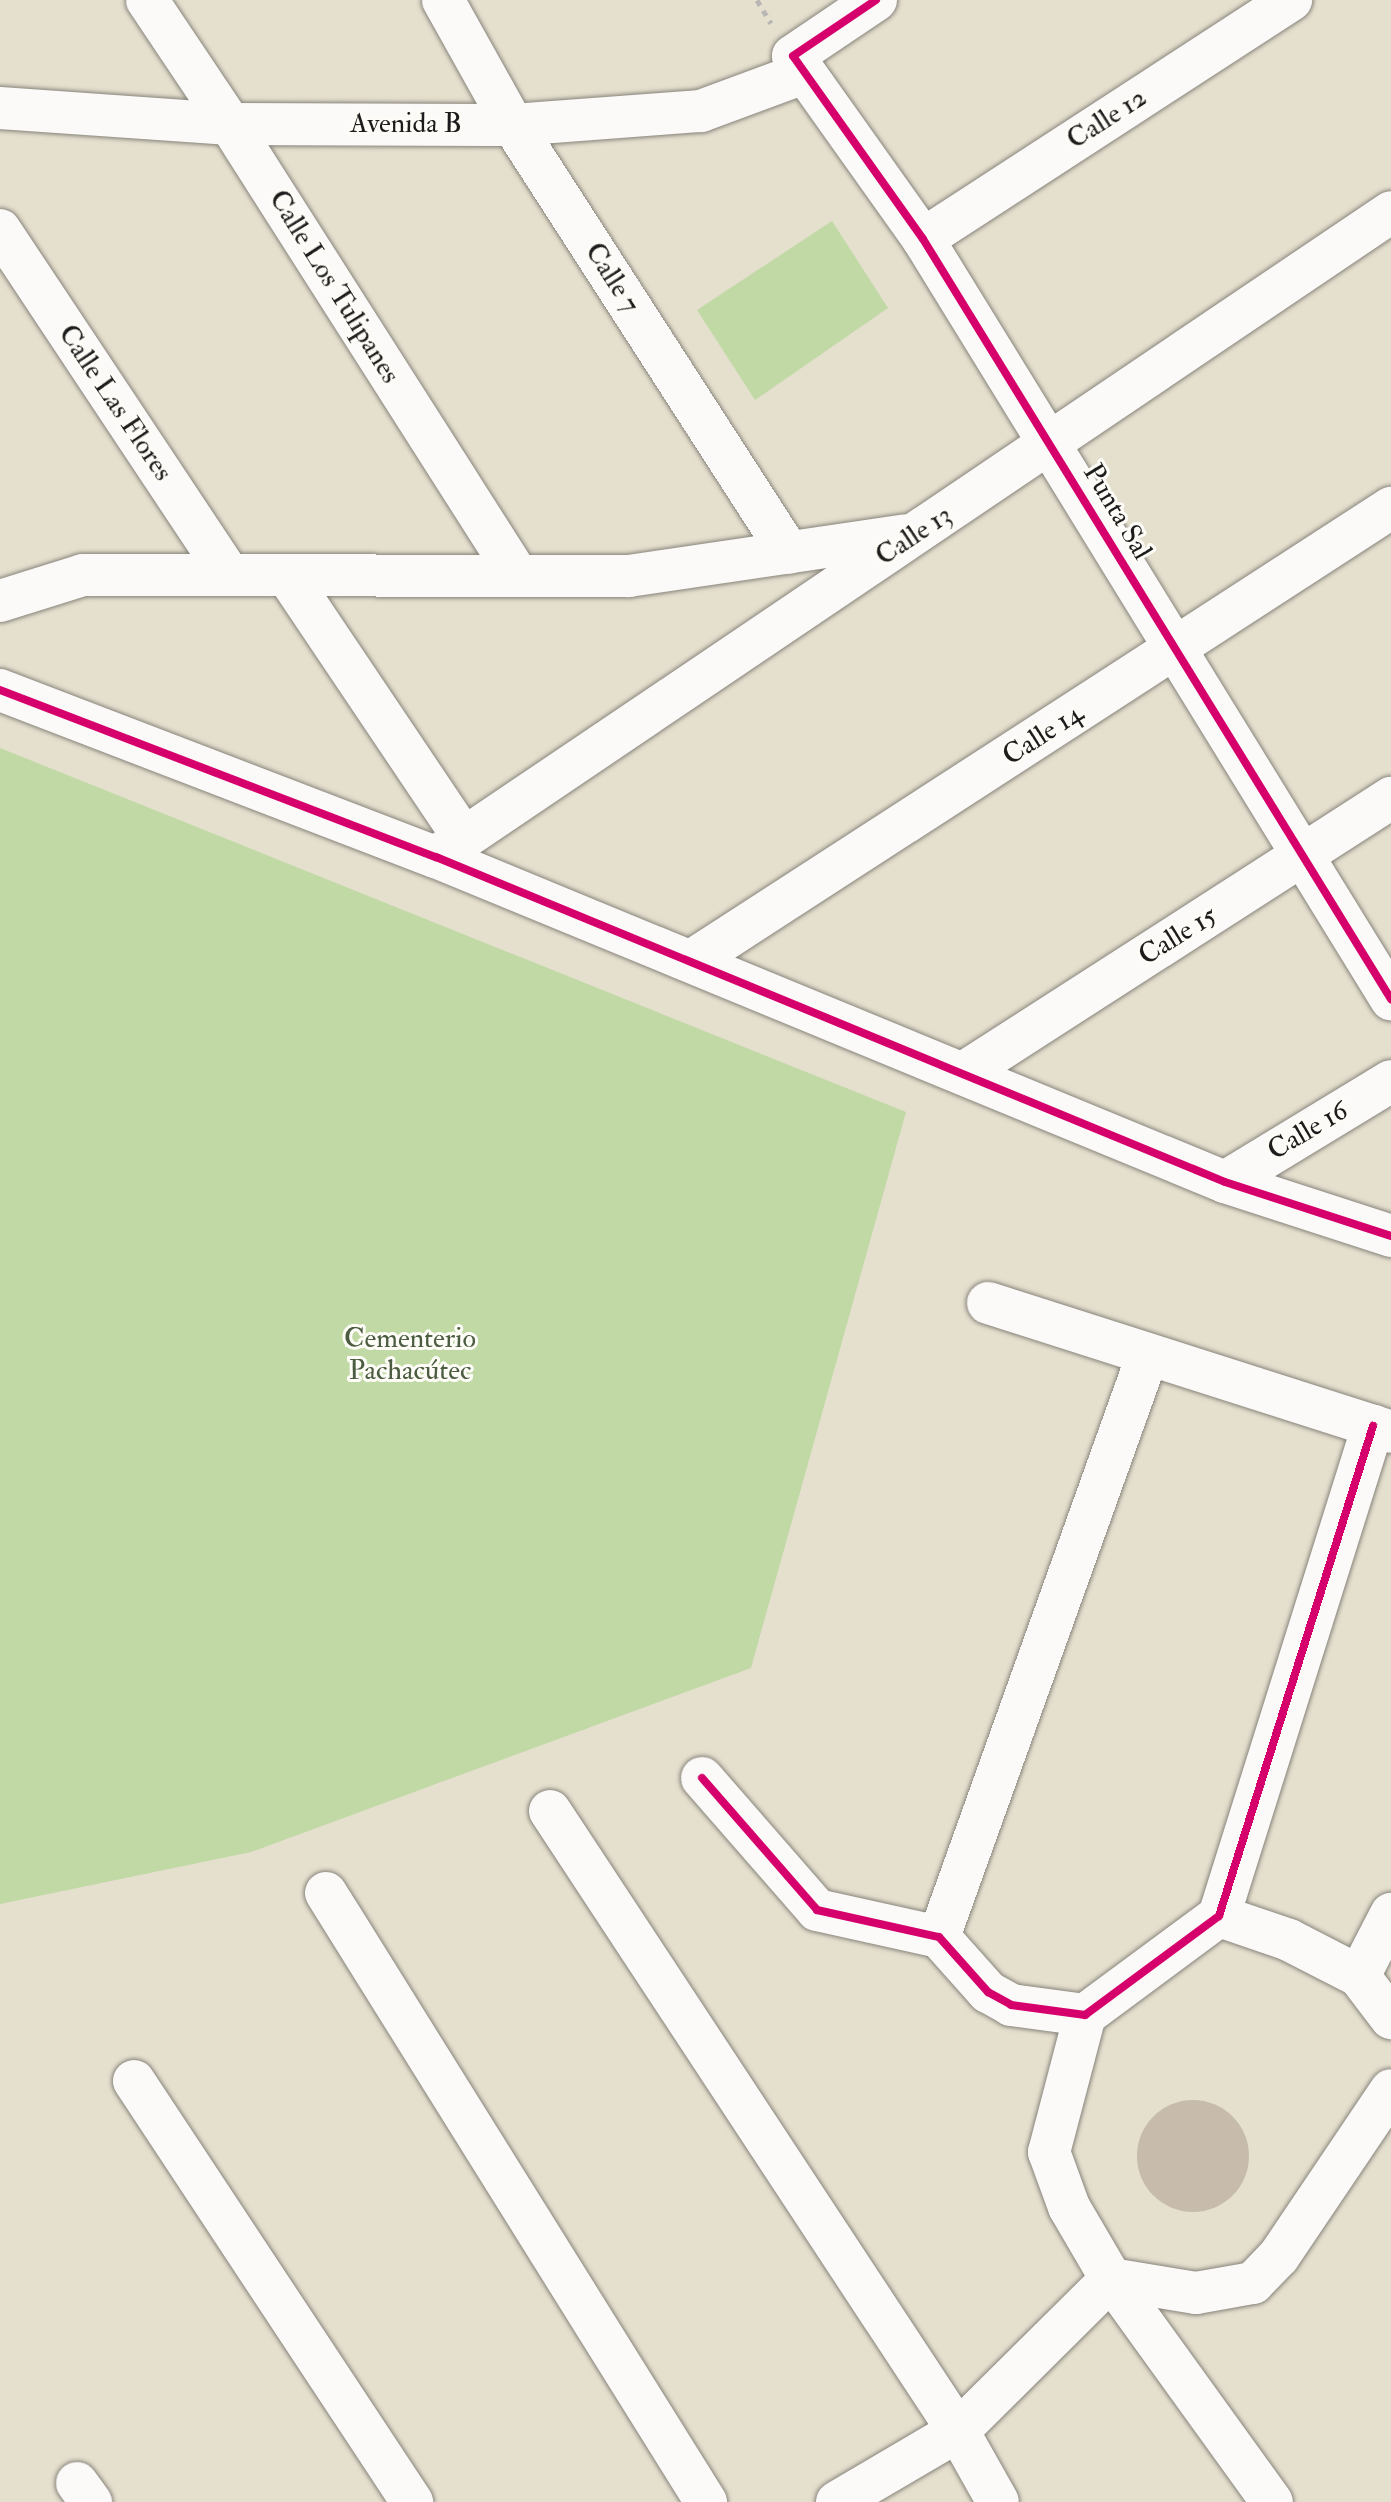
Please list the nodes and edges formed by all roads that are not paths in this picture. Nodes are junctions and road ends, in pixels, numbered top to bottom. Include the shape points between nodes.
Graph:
1 (147, 0) edge
2 (443, 0) edge
3 (876, 0) edge
4 (1291, 0) edge
5 (798, 65) junction
6 (0, 108) edge
7 (230, 124) junction
8 (513, 125) junction
9 (1391, 212) edge
10 (0, 230) edge
11 (923, 239) junction
12 (1050, 445) junction
13 (1391, 508) edge
14 (918, 533) junction
15 (789, 553) junction
16 (229, 575) junction
17 (287, 575) junction
18 (518, 576) junction
19 (0, 601) edge
20 (1176, 650) junction
21 (0, 690) edge
22 (1391, 798) edge
23 (450, 847) junction
24 (1303, 856) junction
25 (693, 960) junction
26 (1391, 999) edge
27 (965, 1072) junction
28 (1391, 1081) edge
29 (1225, 1182) junction
30 (1391, 1236) edge
31 (988, 1303) dead end
32 (1148, 1354) junction
33 (1382, 1429) edge
34 (702, 1778) dead end
35 (550, 1811) dead end
36 (326, 1893) dead end
37 (1391, 1914) edge
38 (1219, 1916) junction
39 (939, 1937) junction
40 (1359, 1976) junction
41 (1085, 2015) junction
42 (1391, 2018) edge
43 (134, 2081) dead end
44 (1391, 2090) edge
45 (1111, 2279) junction
46 (958, 2431) junction
47 (412, 2502) edge
48 (706, 2502) edge
49 (837, 2502) edge
50 (998, 2502) edge
51 (1272, 2502) edge

1 - 7 street, Calle Los Tulipanes
2 - 8 street, Calle 7
3 - 5 street, Avenida B
4 - 11 street, Calle 12
5 - 8 street, Avenida B via 701,111
5 - 11 street, Punta Sal
6 - 7 street, Avenida B
7 - 8 street, Avenida B
7 - 18 street, Calle Los Tulipanes
8 - 15 street, Calle 7
9 - 12 street, Calle 13
10 - 16 street, Calle Las Flores
11 - 12 street, Punta Sal
12 - 14 street, Calle 13
12 - 20 street, Punta Sal
13 - 20 street, Calle 14
14 - 15 street
14 - 23 street, Calle 13
15 - 18 street via 629,576
16 - 17 street
16 - 19 street via 83,575
17 - 18 street
17 - 23 street
20 - 24 street, Punta Sal
20 - 25 street, Calle 14
21 - 23 street
22 - 24 street, Calle 15
23 - 25 street
24 - 26 street, Punta Sal
24 - 27 street, Calle 15
25 - 27 street
27 - 29 street
28 - 29 street, Calle 16
29 - 30 street
31 - 32 street
32 - 33 street
32 - 39 street
33 - 38 street
34 - 39 street via 817,1910
35 - 46 street
36 - 48 street
37 - 40 street
38 - 40 street via 1289,1940
38 - 41 street
39 - 41 street via 988,1992 1011,2005
40 - 42 street
41 - 45 street via 1049,2152 1069,2207
43 - 47 street
44 - 45 street via 1279,2256 1253,2283 1196,2293
45 - 46 street
45 - 51 street
46 - 49 street
46 - 50 street

